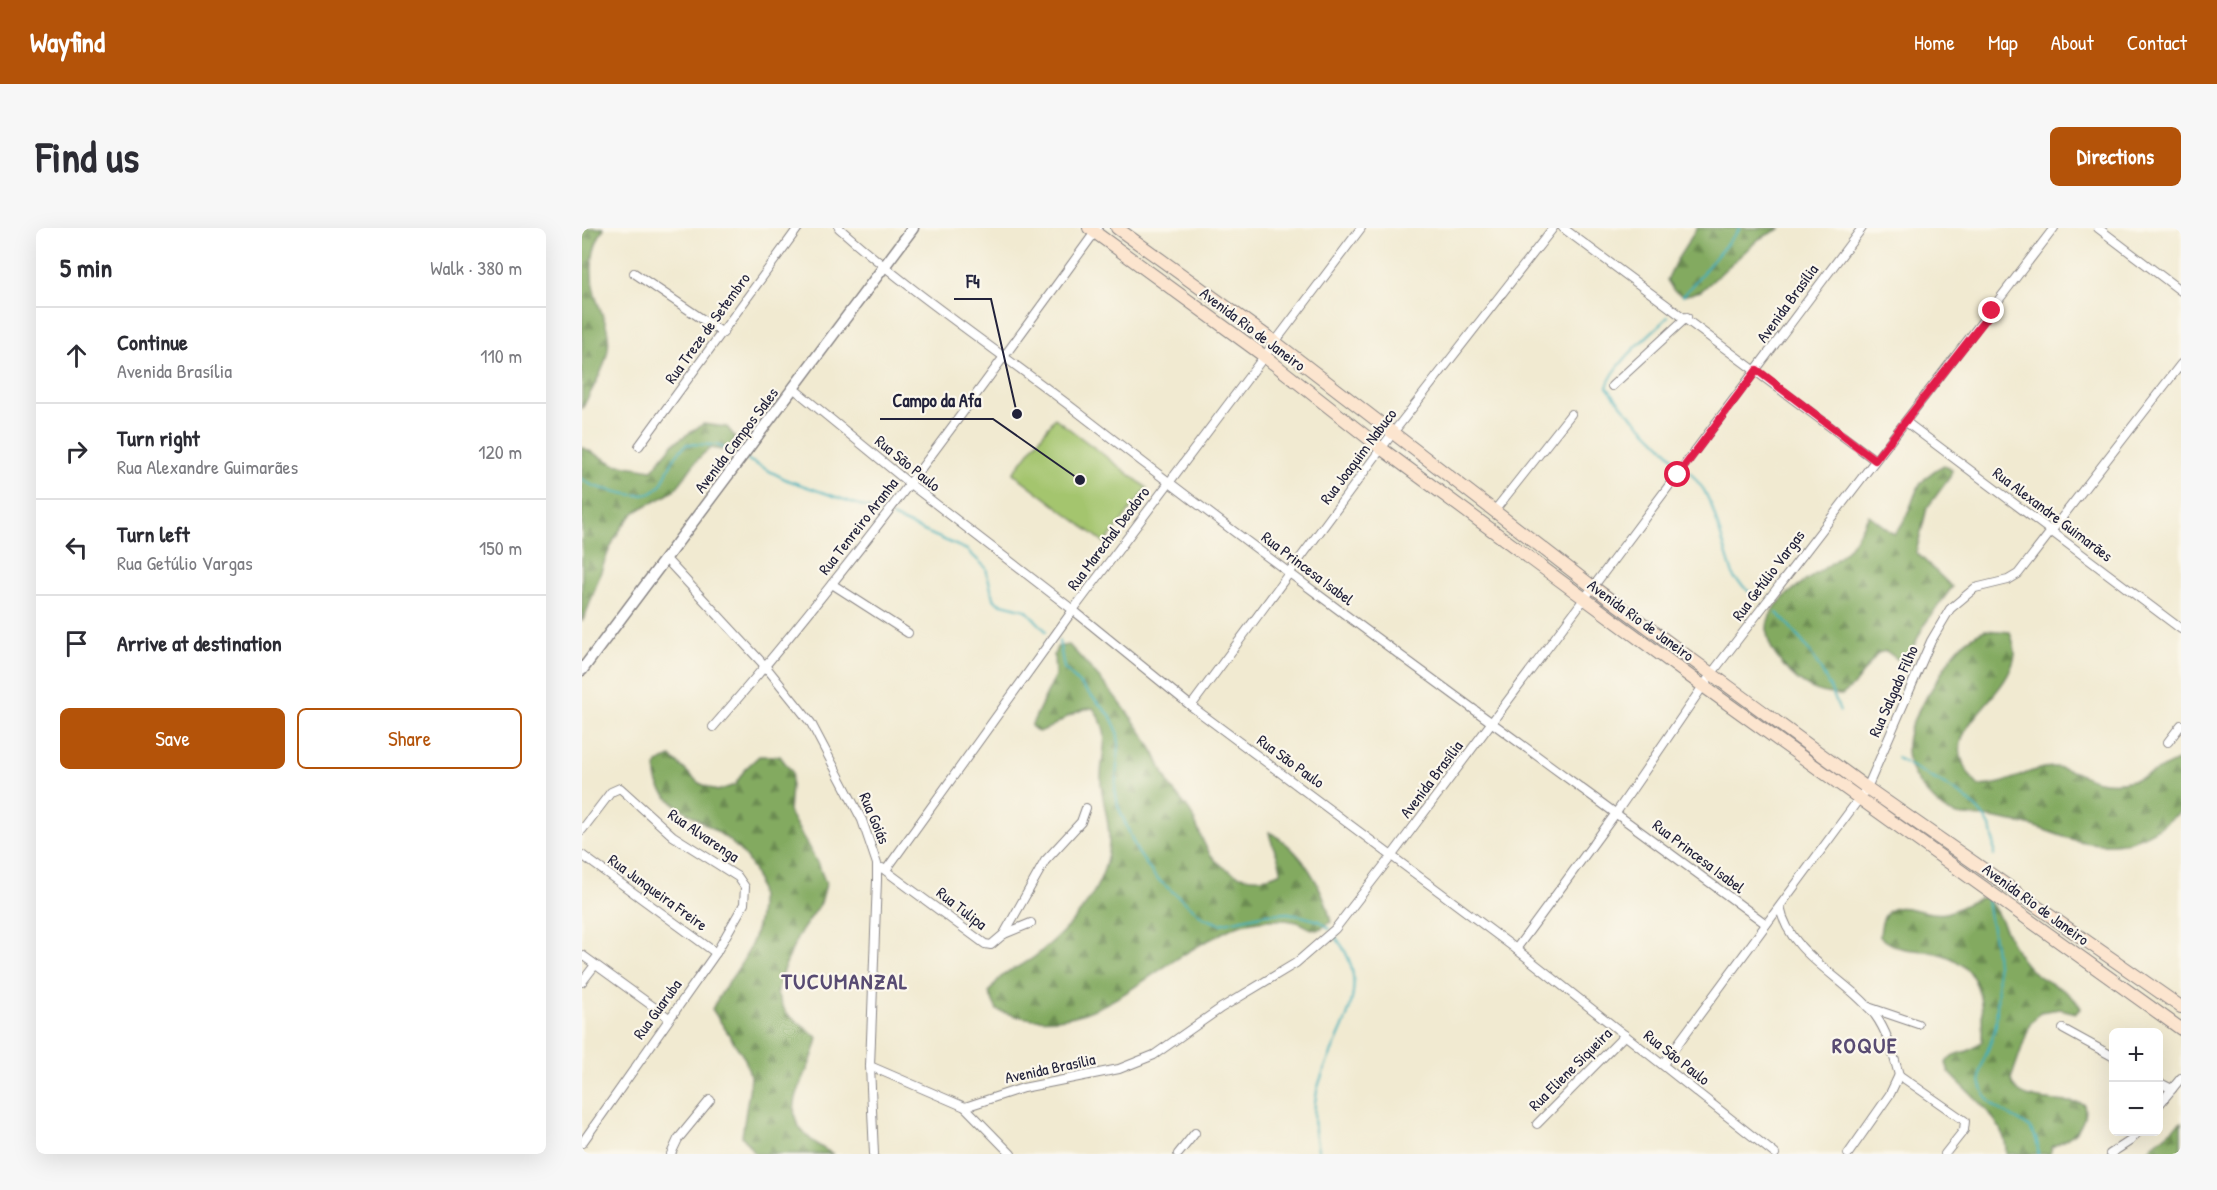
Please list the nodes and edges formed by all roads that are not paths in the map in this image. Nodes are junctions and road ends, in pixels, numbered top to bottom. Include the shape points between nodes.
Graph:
1 (798, 228) edge
2 (839, 228) edge
3 (913, 228) edge
4 (1117, 228) edge
5 (1361, 228) edge
6 (1553, 228) edge
7 (1563, 228) edge
8 (1862, 228) edge
9 (2054, 228) edge
10 (2098, 228) edge
11 (1094, 230) edge
12 (883, 267) junction
13 (634, 273) dead end
14 (2181, 291) edge
15 (1686, 317) junction
16 (723, 333) junction
17 (1275, 342) junction
18 (1264, 356) junction
19 (1006, 357) junction
20 (2181, 364) edge
21 (1757, 370) junction
22 (1612, 386) dead end
23 (793, 388) junction
24 (1571, 414) dead end
25 (1906, 422) junction
26 (1392, 434) junction
27 (639, 446) dead end
28 (1382, 449) junction
29 (1875, 460) junction
30 (1168, 482) junction
31 (910, 484) junction
32 (1495, 510) junction
33 (2052, 532) junction
34 (665, 558) junction
35 (1290, 573) junction
36 (832, 584) junction
37 (1593, 587) junction
38 (1584, 598) junction
39 (1073, 610) junction
40 (2181, 629) edge
41 (908, 633) dead end
42 (766, 667) junction
43 (582, 670) edge
44 (1712, 674) junction
45 (1703, 686) junction
46 (1191, 706) junction
47 (1493, 723) junction
48 (2181, 725) edge
49 (713, 727) dead end
50 (2168, 742) dead end
51 (1863, 793) junction
52 (1086, 808) dead end
53 (1616, 813) junction
54 (582, 830) edge
55 (1394, 854) junction
56 (582, 855) edge
57 (877, 864) junction
58 (886, 870) junction
59 (745, 887) joint
60 (1779, 907) junction
61 (1031, 923) dead end
62 (1766, 924) junction
63 (1004, 934) junction
64 (1516, 949) junction
65 (716, 953) junction
66 (582, 955) edge
67 (595, 965) junction
68 (582, 982) edge
69 (1868, 1007) junction
70 (2181, 1007) edge
71 (669, 1018) junction
72 (1918, 1024) dead end
73 (2063, 1029) dead end
74 (2181, 1029) edge
75 (1625, 1035) junction
76 (2109, 1054) edge
77 (1663, 1064) junction
78 (870, 1066) junction
79 (1899, 1075) junction
80 (2181, 1078) edge
81 (2163, 1084) edge
82 (2172, 1089) junction
83 (710, 1100) dead end
84 (2163, 1100) edge
85 (965, 1107) junction
86 (1537, 1124) dead end
87 (1195, 1133) dead end
88 (2134, 1136) edge
89 (582, 1143) edge
90 (671, 1154) edge
91 (874, 1154) edge
92 (1011, 1154) edge
93 (1178, 1154) edge
94 (1775, 1154) edge
95 (1848, 1154) edge
96 (1945, 1154) edge
97 (2110, 1154) edge

1 - 16 street, Rua Treze de Setembro
2 - 12 street, Rua Princesa Isabel
3 - 12 street, Avenida Campos Sales
4 - 17 main road, Avenida Rio de Janeiro
5 - 17 street, Rua Marechal Deodoro
6 - 26 street, Rua Joaquim Nabuco
7 - 15 street
8 - 21 street, Avenida Brasília
9 - 25 street, Rua Getúlio Vargas
10 - 14 street
11 - 18 main road, Avenida Rio de Janeiro
11 - 19 street, Rua Tenreiro Aranha
12 - 19 street, Rua Princesa Isabel
12 - 23 street, Avenida Campos Sales
13 - 16 street
15 - 21 street
15 - 22 street
16 - 27 street, Rua Treze de Setembro
17 - 18 street, Rua Marechal Deodoro
17 - 26 main road, Avenida Rio de Janeiro
18 - 28 main road, Avenida Rio de Janeiro
18 - 30 street, Rua Marechal Deodoro
19 - 30 street, Rua Princesa Isabel
19 - 31 street, Rua Tenreiro Aranha
20 - 33 street, Rua Salgado Filho
21 - 29 street
21 - 37 street, Avenida Brasília
23 - 31 street, Rua São Paulo
23 - 34 street, Avenida Campos Sales
24 - 32 street
25 - 29 street, Rua Getúlio Vargas
25 - 33 street, Rua Alexandre Guimarães
26 - 28 street, Rua Joaquim Nabuco
26 - 32 main road, Avenida Rio de Janeiro
28 - 35 street, Rua Joaquim Nabuco
28 - 38 main road, Avenida Rio de Janeiro
29 - 44 street, Rua Getúlio Vargas
30 - 35 street, Rua Princesa Isabel
30 - 39 street, Rua Marechal Deodoro
31 - 36 street, Rua Tenreiro Aranha
31 - 39 street, Rua São Paulo
32 - 37 main road, Avenida Rio de Janeiro
33 - 40 street, Rua Alexandre Guimarães
33 - 51 street, Rua Salgado Filho via 2018,574 1975,588 1950,609 1931,641
34 - 42 street, Rua Goiás
34 - 43 street, Avenida Campos Sales
35 - 46 street, Rua Joaquim Nabuco
35 - 47 street, Rua Princesa Isabel
36 - 41 street
36 - 42 street, Rua Tenreiro Aranha
37 - 38 street, Avenida Brasília
37 - 44 main road, Avenida Rio de Janeiro
38 - 45 main road, Avenida Rio de Janeiro
38 - 47 street, Avenida Brasília
39 - 46 street, Rua São Paulo
39 - 58 street, Rua Marechal Deodoro
42 - 49 street, Rua Tenreiro Aranha
42 - 57 street, Rua Goiás via 811,723 829,753 862,820
44 - 45 street, Rua Getúlio Vargas
44 - 51 main road, Avenida Rio de Janeiro
45 - 51 main road, Avenida Rio de Janeiro
45 - 53 street, Rua Getúlio Vargas
46 - 55 street, Rua São Paulo
47 - 53 street, Rua Princesa Isabel
47 - 55 street, Avenida Brasília
48 - 50 street
51 - 60 street, Rua Salgado Filho
51 - 70 main road, Avenida Rio de Janeiro
51 - 74 main road, Avenida Rio de Janeiro
52 - 63 street via 1081,822 1045,861
53 - 62 street, Rua Princesa Isabel
53 - 64 street, Rua Getúlio Vargas
54 - 59 street, Rua Alvarenga via 616,788 627,791 673,836 735,875
55 - 64 street, Rua São Paulo
55 - 85 street, Avenida Brasília via 1327,936 1274,978 1221,1008 1154,1055 1132,1065 1023,1088
56 - 65 street, Rua Junqueira Freire
57 - 58 street, Rua Tulipa
57 - 78 street, Rua Goiás
58 - 63 street, Rua Tulipa via 985,945 991,945
59 - 65 street, Rua Guaruba via 744,904
60 - 62 street, Rua Salgado Filho
60 - 69 street via 1796,941
61 - 63 street, Rua Tulipa
62 - 77 street, Rua Salgado Filho
64 - 75 street, Rua São Paulo
65 - 71 street, Rua Guaruba
66 - 67 street
67 - 68 street
67 - 71 street
69 - 72 street
69 - 79 street via 1886,1035
71 - 89 street, Rua Guaruba
73 - 76 street
75 - 77 street, Rua São Paulo
75 - 86 street, Rua Eliene Siqueira
77 - 94 street, Rua São Paulo
78 - 85 street
78 - 91 street, Rua Goiás
79 - 95 street
79 - 96 street via 1965,1120 1964,1130
80 - 82 street
81 - 82 street
82 - 84 street
83 - 90 street via 678,1139
85 - 92 street
87 - 93 street
88 - 97 street

